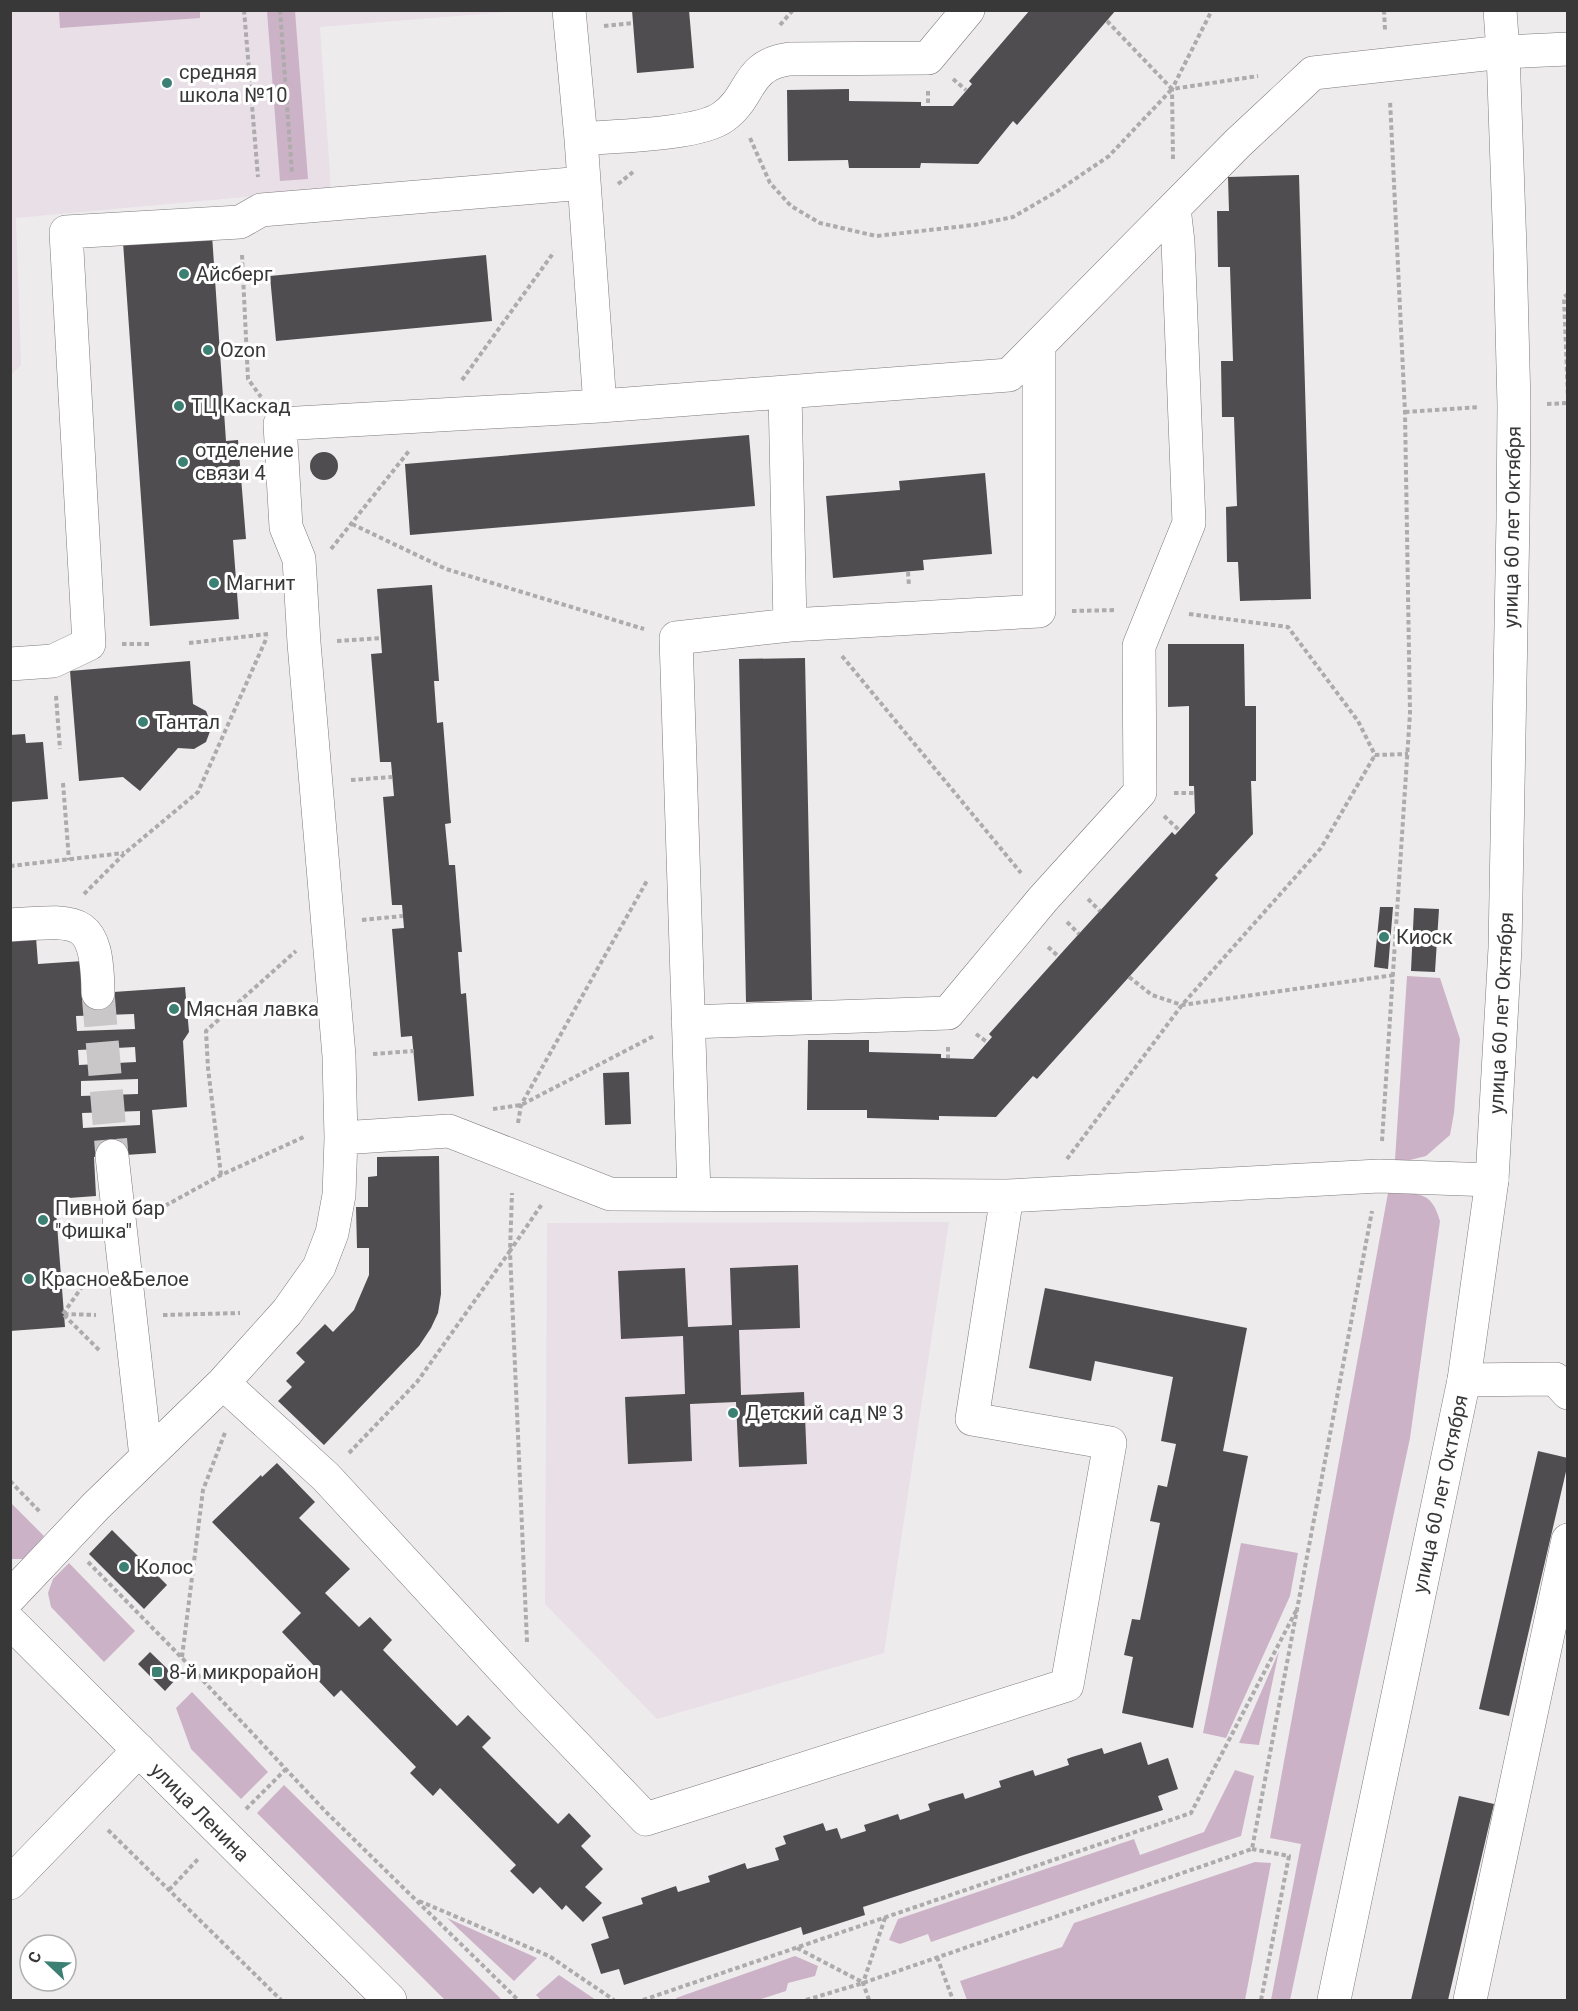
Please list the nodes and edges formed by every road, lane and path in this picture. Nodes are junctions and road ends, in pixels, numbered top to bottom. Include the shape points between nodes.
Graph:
1 (244, 10) edge
2 (280, 10) edge
3 (569, 10) edge
4 (793, 10) edge
5 (968, 10) edge
6 (1212, 10) edge
7 (1384, 10) edge
8 (1500, 10) edge
9 (1107, 21) dead end
10 (774, 33) dead end
11 (1568, 49) edge
12 (1503, 52) junction
13 (1388, 65) junction
14 (1313, 73) junction
15 (1172, 89) junction
16 (736, 103) junction
17 (582, 138) junction
18 (256, 159) dead end
19 (640, 166) dead end
20 (292, 173) dead end
21 (584, 196) junction
22 (1174, 208) junction
23 (240, 222) junction
24 (1568, 294) edge
25 (1040, 347) junction
26 (785, 393) junction
27 (1568, 399) edge
28 (600, 406) junction
29 (436, 416) junction
30 (280, 424) junction
31 (352, 524) junction
32 (300, 585) junction
33 (1153, 609) junction
34 (1039, 611) junction
35 (803, 625) junction
36 (268, 634) junction
37 (381, 638) dead end
38 (676, 638) junction
39 (189, 643) dead end
40 (304, 644) junction
41 (53, 661) junction
42 (10, 664) edge
43 (60, 749) dead end
44 (1408, 754) junction
45 (1375, 755) junction
46 (392, 777) dead end
47 (63, 783) dead end
48 (316, 784) junction
49 (125, 853) junction
50 (69, 860) junction
51 (10, 866) edge
52 (1043, 900) junction
53 (403, 916) dead end
54 (56, 922) junction
55 (328, 923) junction
56 (10, 925) edge
57 (1079, 934) dead end
58 (1394, 975) junction
59 (1129, 977) dead end
60 (98, 993) tunnel mouth
61 (1182, 1005) junction
62 (688, 1022) junction
63 (485, 1110) dead end
64 (341, 1129) junction
65 (112, 1155) tunnel mouth
66 (221, 1175) junction
67 (561, 1176) junction
68 (1379, 1176) junction
69 (1492, 1180) junction
70 (694, 1194) junction
71 (1042, 1194) junction
72 (1007, 1196) junction
73 (120, 1231) junction
74 (287, 1312) junction
75 (130, 1316) junction
76 (1563, 1378) edge
77 (1464, 1380) junction
78 (232, 1391) junction
79 (146, 1457) junction
80 (10, 1480) edge
81 (66, 1539) junction
82 (1568, 1540) edge
83 (10, 1597) edge
84 (1298, 1607) junction
85 (10, 1622) edge
86 (182, 1658) junction
87 (530, 1696) junction
88 (139, 1750) junction
89 (84, 1807) junction
90 (1252, 1849) junction
91 (10, 1883) edge
92 (415, 1900) junction
93 (885, 1918) junction
94 (797, 1948) junction
95 (937, 1957) junction
96 (863, 1983) junction
97 (281, 2001) edge
98 (390, 2001) edge
99 (518, 2001) edge
100 (614, 2001) edge
101 (643, 2001) edge
102 (806, 2001) edge
103 (869, 2001) edge
104 (953, 2001) edge
105 (1261, 2001) edge
106 (1334, 2001) edge
107 (1470, 2001) edge

1 - 18 path
2 - 20 path
3 - 17 main road
4 - 10 path
5 - 16 main road via 928,58 774,61 756,74
6 - 15 path
7 - 13 path
8 - 12 main road, улица 60 лет Октября
9 - 15 path
11 - 12 main road
12 - 13 main road
12 - 69 main road, улица 60 лет Октября via 1514,394 1513,508 1506,948
13 - 14 main road
13 - 44 path via 1405,412
14 - 15 path via 1256,76
14 - 22 main road
15 - 16 path via 1109,156 1013,217 876,236 820,223 791,206 770,183
15 - 22 path
16 - 17 main road via 723,117 687,129
17 - 21 main road
19 - 21 path
21 - 23 main road via 261,210
21 - 28 main road
21 - 29 path
22 - 25 main road
22 - 33 main road via 1189,523
23 - 30 path via 248,379
23 - 41 main road via 66,232 89,644
24 - 27 path via 1564,297
25 - 26 main road via 1009,375
25 - 34 main road
26 - 28 main road
26 - 35 main road
28 - 29 main road
29 - 30 main road
29 - 31 path
30 - 32 main road via 286,527 299,559
31 - 32 path
31 - 38 path via 447,569
32 - 36 path
32 - 40 main road
33 - 34 path
33 - 45 path via 1288,627 1358,722
33 - 52 main road via 1139,646 1140,792
34 - 35 main road
35 - 38 main road
35 - 52 path
36 - 39 path
36 - 49 path via 198,792
37 - 40 path
38 - 62 main road
40 - 48 main road
41 - 42 main road
41 - 43 path
44 - 45 path
44 - 58 path
45 - 61 path via 1321,849
46 - 48 path
47 - 50 path
48 - 55 main road
49 - 50 path
49 - 54 path
50 - 51 path
52 - 57 path
52 - 62 main road via 948,1013
53 - 55 path
54 - 56 main road
54 - 60 main road via 74,925 87,934 98,963
55 - 64 main road
55 - 66 path via 206,1031
58 - 61 path
58 - 68 path
59 - 61 path via 1152,995
61 - 71 path
62 - 63 path via 646,1039 521,1105
62 - 70 main road
64 - 66 path
64 - 67 main road via 449,1131
64 - 74 main road via 339,1195 332,1233 319,1267
65 - 73 main road
66 - 73 path
67 - 70 main road via 610,1194
67 - 87 path via 510,1251
68 - 69 main road
68 - 71 main road
68 - 84 path
69 - 77 main road, улица 60 лет Октября
70 - 72 main road
71 - 72 main road
72 - 87 main road via 972,1419 1110,1443 1067,1685 646,1819
73 - 75 main road
73 - 75 path via 63,1314
74 - 75 path
74 - 78 main road
75 - 79 main road
76 - 77 main road
77 - 106 main road, улица 60 лет Октября
78 - 79 main road
78 - 86 path via 203,1490
78 - 87 main road via 326,1477
79 - 81 main road
80 - 81 path
81 - 83 main road
81 - 86 path
82 - 107 main road
84 - 90 path
84 - 93 path via 1191,1813
85 - 88 main road, улица Ленина
86 - 92 path via 325,1811
88 - 89 main road
88 - 98 main road, улица Ленина
89 - 91 main road
89 - 97 path
90 - 95 path
90 - 105 path via 1289,1856
92 - 99 path
92 - 100 path via 549,1956
93 - 94 path
93 - 96 path
94 - 96 path
94 - 101 path
95 - 96 path
95 - 104 path
96 - 102 path
96 - 103 path

